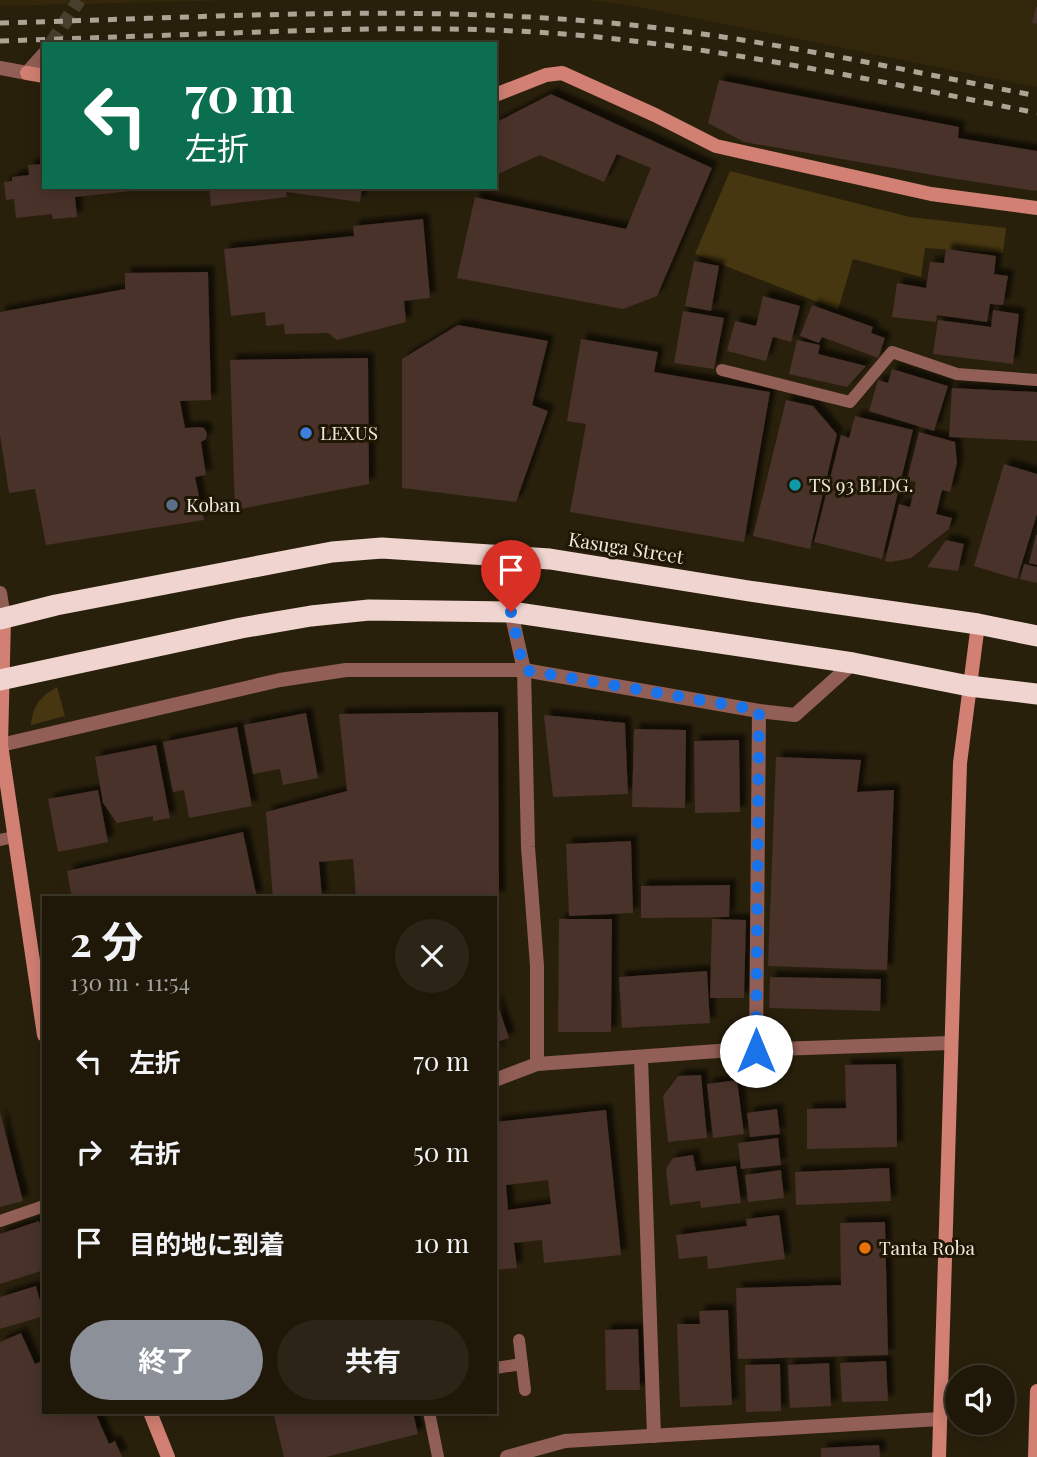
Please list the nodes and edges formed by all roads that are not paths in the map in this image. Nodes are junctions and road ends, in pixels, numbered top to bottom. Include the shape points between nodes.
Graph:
1 (42, 56) edge
2 (0, 68) edge
3 (27, 73) junction
4 (42, 76) edge
5 (497, 94) edge
6 (1037, 208) edge
7 (722, 370) dead end
8 (1037, 380) edge
9 (0, 593) edge
10 (511, 612) junction
11 (2, 618) edge
12 (978, 624) junction
13 (1037, 636) edge
14 (853, 663) junction
15 (524, 670) junction
16 (1, 680) edge
17 (969, 686) junction
18 (1037, 694) edge
19 (759, 710) junction
20 (1, 745) edge
21 (7, 838) edge
22 (42, 1024) edge
23 (950, 1043) junction
24 (756, 1051) junction
25 (641, 1058) junction
26 (537, 1064) junction
27 (497, 1079) edge
28 (42, 1207) edge
29 (0, 1221) edge
30 (519, 1340) dead end
31 (522, 1364) junction
32 (497, 1368) edge
33 (526, 1390) dead end
34 (1037, 1391) edge
35 (151, 1414) edge
36 (429, 1414) edge
37 (1037, 1415) edge
38 (940, 1419) junction
39 (654, 1436) junction
40 (169, 1457) edge
41 (438, 1457) edge
42 (508, 1457) edge
43 (939, 1457) edge
44 (1035, 1457) edge

1 - 3 street
2 - 3 street
3 - 4 street
5 - 6 street via 562,73 716,146 930,194
7 - 8 lane via 850,402 891,352 957,374
9 - 11 street
10 - 14 highway
10 - 15 street
10 - 16 highway via 369,610 311,616
11 - 12 highway, Kasuga Street via 332,552 382,548 550,559
11 - 16 street
12 - 13 highway, Kasuga Street
12 - 17 street
14 - 17 highway
14 - 19 street via 796,715
15 - 19 street
15 - 20 street via 346,670 280,680
15 - 26 street
16 - 20 street
17 - 18 highway
17 - 23 street via 960,763
19 - 24 street
20 - 21 street
21 - 22 street
23 - 24 street
23 - 38 street
24 - 25 street
25 - 26 street
25 - 39 street
26 - 27 street
28 - 29 lane
30 - 31 lane
31 - 32 lane
31 - 33 lane
34 - 37 street
35 - 40 street
36 - 41 lane
37 - 44 street
38 - 39 street
38 - 43 street
39 - 42 street via 565,1441

